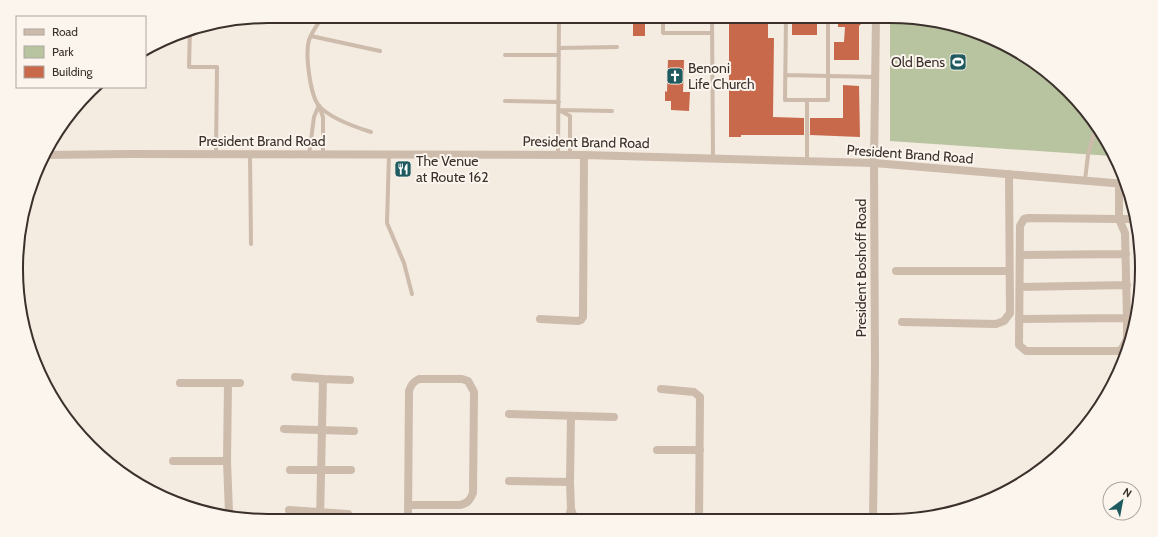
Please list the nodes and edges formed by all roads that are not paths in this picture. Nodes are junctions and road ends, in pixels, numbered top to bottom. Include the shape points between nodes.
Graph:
1 (319, 23) edge
2 (559, 23) edge
3 (663, 23) edge
4 (712, 23) edge
5 (786, 23) edge
6 (828, 23) edge
7 (876, 23) edge
8 (712, 33) junction
9 (190, 36) edge
10 (311, 36) junction
11 (617, 47) dead end
12 (559, 48) junction
13 (380, 51) dead end
14 (505, 55) dead end
15 (559, 56) junction
16 (785, 75) junction
17 (828, 76) junction
18 (875, 77) junction
19 (807, 100) junction
20 (504, 101) dead end
21 (559, 102) junction
22 (319, 105) junction
23 (559, 110) junction
24 (612, 111) dead end
25 (371, 132) dead end
26 (1094, 133) edge
27 (216, 154) junction
28 (250, 154) junction
29 (323, 154) junction
30 (389, 154) junction
31 (558, 154) junction
32 (570, 154) junction
33 (584, 154) junction
34 (51, 155) edge
35 (309, 155) junction
36 (713, 158) junction
37 (807, 161) junction
38 (874, 163) junction
39 (1009, 174) junction
40 (1085, 180) junction
41 (1119, 184) edge
42 (1122, 189) edge
43 (1119, 219) junction
44 (1130, 219) joint
45 (1125, 233) junction
46 (251, 244) dead end
47 (1126, 254) junction
48 (1020, 255) junction
49 (896, 271) dead end
50 (1009, 271) junction
51 (1127, 285) junction
52 (1020, 287) junction
53 (412, 294) dead end
54 (1127, 318) junction
55 (540, 319) dead end
56 (1019, 319) junction
57 (902, 322) dead end
58 (1127, 332) edge
59 (1121, 350) edge
60 (295, 378) dead end
61 (323, 379) junction
62 (350, 380) dead end
63 (180, 383) dead end
64 (228, 383) junction
65 (240, 383) dead end
66 (661, 389) dead end
67 (509, 414) dead end
68 (571, 416) junction
69 (614, 416) dead end
70 (284, 429) dead end
71 (322, 430) junction
72 (354, 431) dead end
73 (657, 450) dead end
74 (700, 450) junction
75 (172, 460) dead end
76 (227, 461) junction
77 (290, 470) dead end
78 (321, 470) junction
79 (351, 470) dead end
80 (509, 481) dead end
81 (570, 482) junction
82 (408, 504) junction
83 (571, 509) junction
84 (288, 510) dead end
85 (229, 511) edge
86 (306, 514) edge
87 (320, 514) edge
88 (408, 514) edge
89 (570, 514) edge
90 (573, 514) edge
91 (699, 514) edge
92 (873, 514) edge

1 - 10 lane
2 - 12 lane
3 - 8 lane via 663,32
4 - 8 lane
5 - 16 lane
6 - 17 lane
7 - 18 street, President Boshoff Road
8 - 36 lane
9 - 27 lane via 189,67 217,67
10 - 13 lane
10 - 22 lane via 309,76
11 - 12 lane
12 - 15 lane
14 - 15 lane
15 - 21 lane
16 - 17 lane
16 - 19 lane via 785,100
17 - 18 lane
17 - 19 lane via 828,100
18 - 38 street, President Boshoff Road
19 - 37 lane
20 - 21 lane
21 - 23 lane
22 - 25 lane via 340,120
22 - 29 lane via 323,117
22 - 35 lane via 314,117
23 - 24 lane
23 - 31 lane
23 - 32 lane via 570,116
26 - 40 lane
27 - 28 street, President Brand Road
27 - 34 street, President Brand Road
28 - 35 street, President Brand Road
28 - 46 lane
29 - 30 street, President Brand Road
29 - 35 street, President Brand Road
30 - 31 street, President Brand Road
30 - 53 lane via 387,223 404,263
31 - 32 street, President Brand Road
32 - 33 street, President Brand Road
33 - 36 street, President Brand Road
33 - 55 street via 583,317 578,321
36 - 37 street, President Brand Road
37 - 38 street, President Brand Road
38 - 39 street, President Brand Road
38 - 92 street, President Boshoff Road
39 - 40 street, President Brand Road
39 - 50 street
40 - 41 street, President Brand Road
42 - 43 street
43 - 44 street
43 - 45 street
43 - 48 street via 1024,219 1020,226
44 - 45 street
45 - 47 street
47 - 48 street
47 - 51 street
48 - 52 street
49 - 50 street
50 - 57 street via 1010,313 1004,321 996,324
51 - 52 street
51 - 54 street
52 - 56 street
54 - 56 street
54 - 58 street
56 - 59 street via 1019,345 1026,351
60 - 61 street
61 - 62 street
61 - 71 street
63 - 64 street
64 - 65 street
64 - 76 street
66 - 74 street via 694,392 698,395
67 - 68 street
68 - 69 street
68 - 81 street
70 - 71 street
71 - 72 street
71 - 78 street
73 - 74 street
74 - 91 street
75 - 76 street
76 - 85 street
77 - 78 street
78 - 79 street
78 - 87 street
80 - 81 street
81 - 83 street
82 - 82 street via 410,386 419,379 468,380 474,392 473,493 470,500 460,505
82 - 88 street
83 - 89 street
83 - 90 street
84 - 86 street

